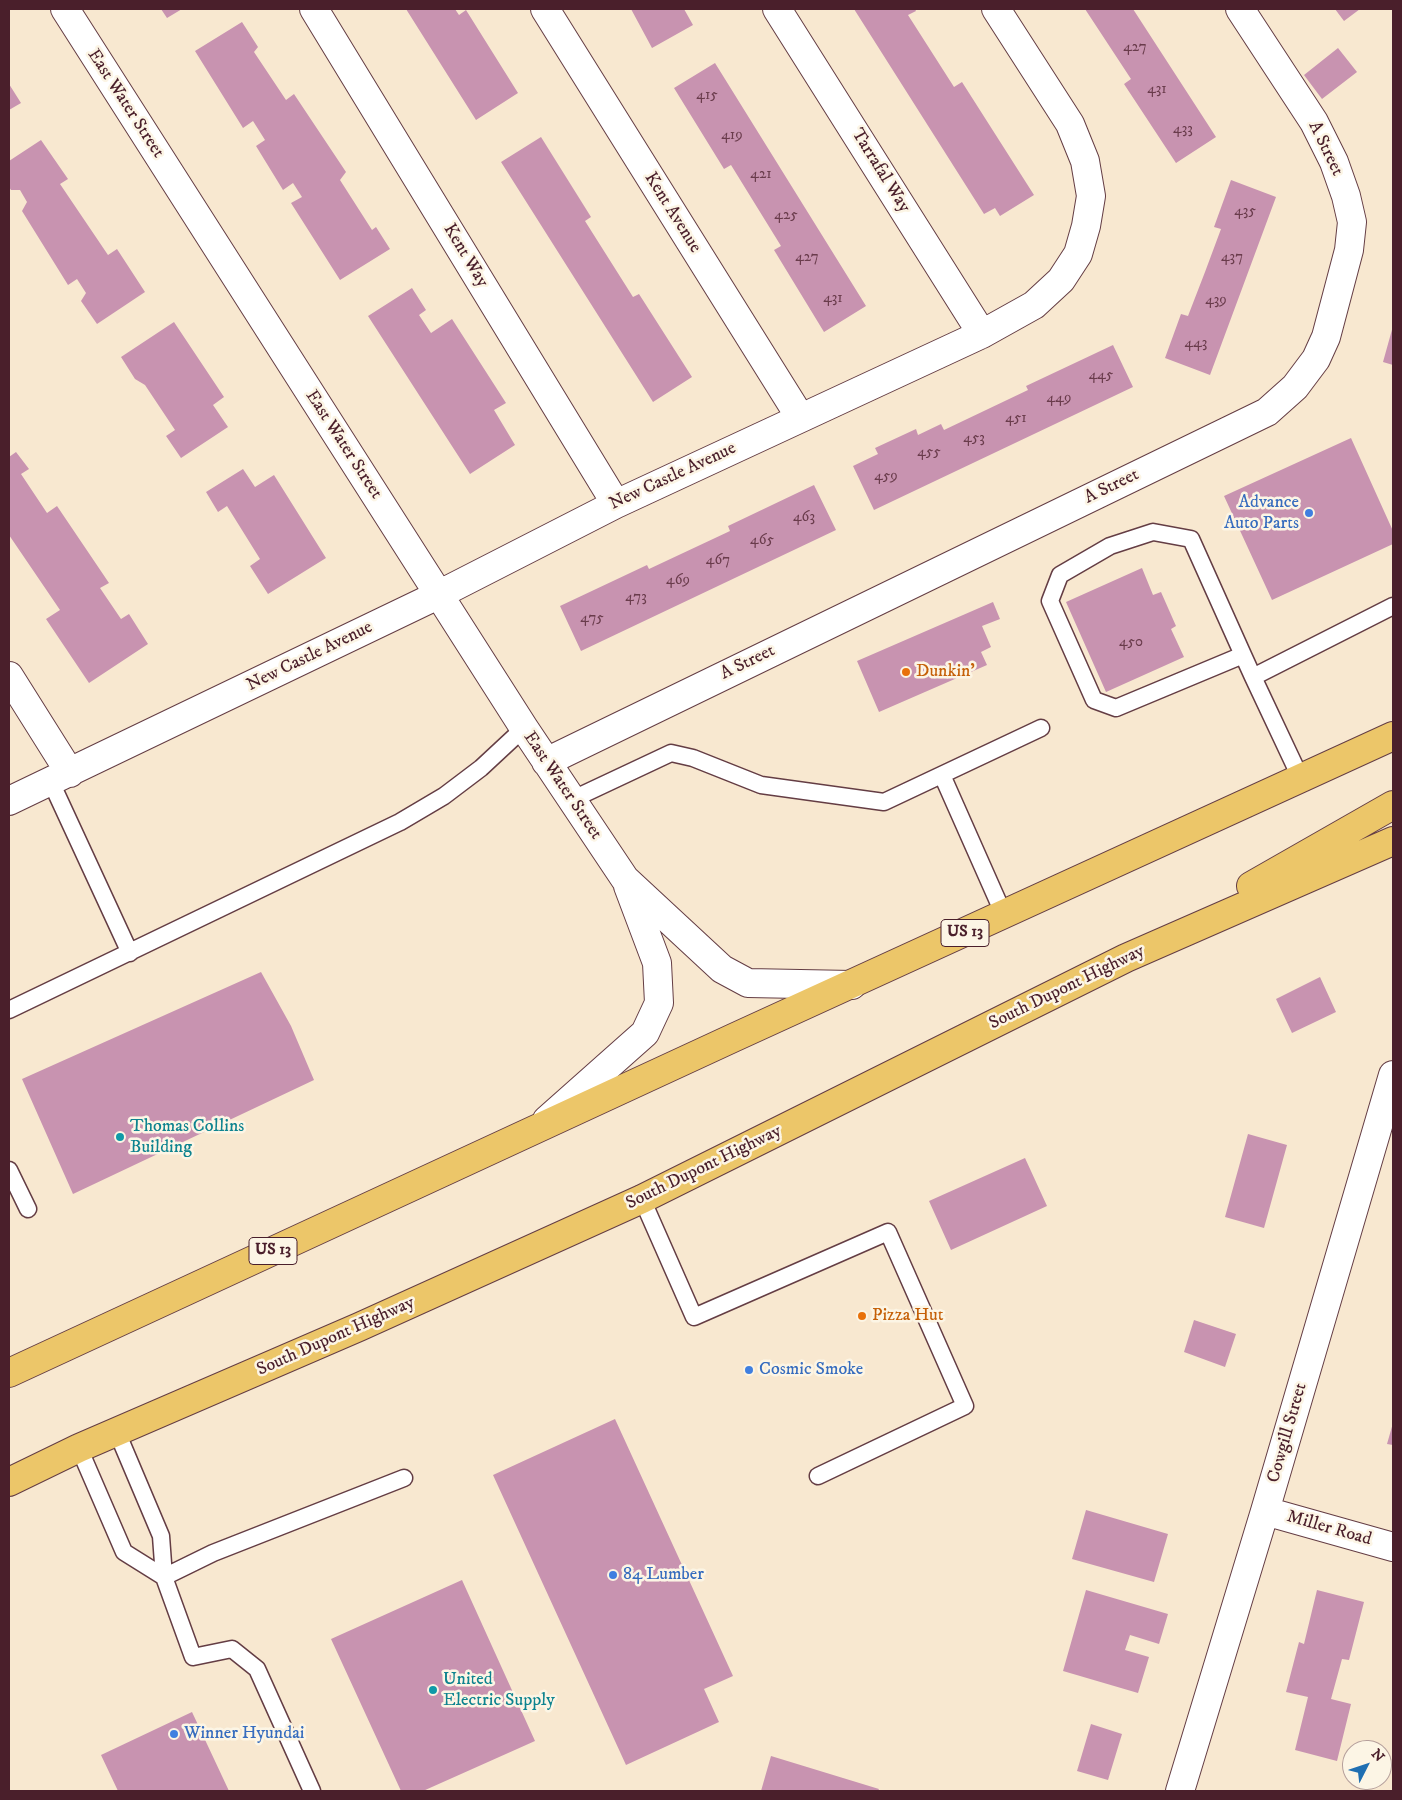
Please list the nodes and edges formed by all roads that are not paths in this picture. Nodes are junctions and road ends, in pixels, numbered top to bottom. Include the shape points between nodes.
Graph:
1 (65, 9) edge
2 (314, 9) edge
3 (545, 9) edge
4 (777, 9) edge
5 (996, 9) edge
6 (1240, 9) edge
7 (982, 334) junction
8 (800, 417) junction
9 (616, 504) junction
10 (438, 595) junction
11 (1393, 606) edge
12 (1244, 655) junction
13 (9, 676) edge
14 (1253, 677) junction
15 (524, 728) junction
16 (1040, 728) dead end
17 (1393, 736) edge
18 (546, 762) junction
19 (942, 775) junction
20 (61, 777) junction
21 (1302, 779) junction
22 (571, 800) junction
23 (9, 802) edge
24 (1393, 806) edge
25 (1393, 841) edge
26 (625, 880) junction
27 (1004, 915) junction
28 (130, 953) junction
29 (1126, 958) junction
30 (852, 985) junction
31 (9, 1010) edge
32 (1393, 1074) edge
33 (537, 1130) junction
34 (9, 1170) edge
35 (642, 1199) junction
36 (28, 1209) dead end
37 (9, 1373) edge
38 (117, 1432) junction
39 (79, 1448) junction
40 (818, 1476) dead end
41 (404, 1478) dead end
42 (9, 1482) edge
43 (1265, 1510) junction
44 (1393, 1547) edge
45 (164, 1577) junction
46 (312, 1791) edge
47 (1180, 1791) edge

1 - 10 street, East Water Street
2 - 9 street, Kent Way
3 - 8 street, Kent Avenue
4 - 7 street, Tarrafal Way
5 - 7 street, New Castle Avenue via 1070,124 1085,161 1091,196 1078,254 1061,280 1034,305
6 - 18 street, A Street via 1314,122 1334,162 1352,222 1350,250 1326,336 1316,359 1295,387 1267,412
7 - 8 street, New Castle Avenue
8 - 9 street, New Castle Avenue
9 - 10 street, New Castle Avenue
10 - 15 street, East Water Street
10 - 20 street, New Castle Avenue
11 - 14 lane
12 - 12 lane via 1191,539 1153,532 1110,546 1060,574 1050,600 1094,700 1116,708
12 - 14 lane
13 - 20 street
14 - 21 lane
15 - 18 street, East Water Street
15 - 28 lane via 481,768 444,796 400,822
16 - 19 lane
17 - 21 highway, US 13
18 - 22 street, East Water Street
19 - 22 lane via 884,802 762,785 693,758 671,753
19 - 27 lane
20 - 23 street, New Castle Avenue
20 - 28 lane
21 - 27 highway, US 13
22 - 26 street, East Water Street
24 - 29 highway
25 - 29 highway, South Dupont Highway
26 - 30 street, East Water Street via 722,969 748,983
26 - 33 street, East Water Street via 657,963 659,1003 645,1033
27 - 30 highway, US 13
28 - 31 lane
29 - 35 highway, South Dupont Highway
30 - 33 highway, US 13
32 - 43 street, Cowgill Street
33 - 37 highway, US 13
34 - 36 lane
35 - 38 highway, South Dupont Highway
35 - 40 lane via 694,1317 888,1232 966,1406
38 - 39 highway, South Dupont Highway
38 - 45 lane via 162,1536
39 - 42 highway, South Dupont Highway
39 - 45 lane via 124,1552
41 - 45 lane via 213,1553
43 - 44 street, Miller Road
43 - 47 street, Cowgill Street
45 - 46 lane via 193,1657 232,1648 257,1669

